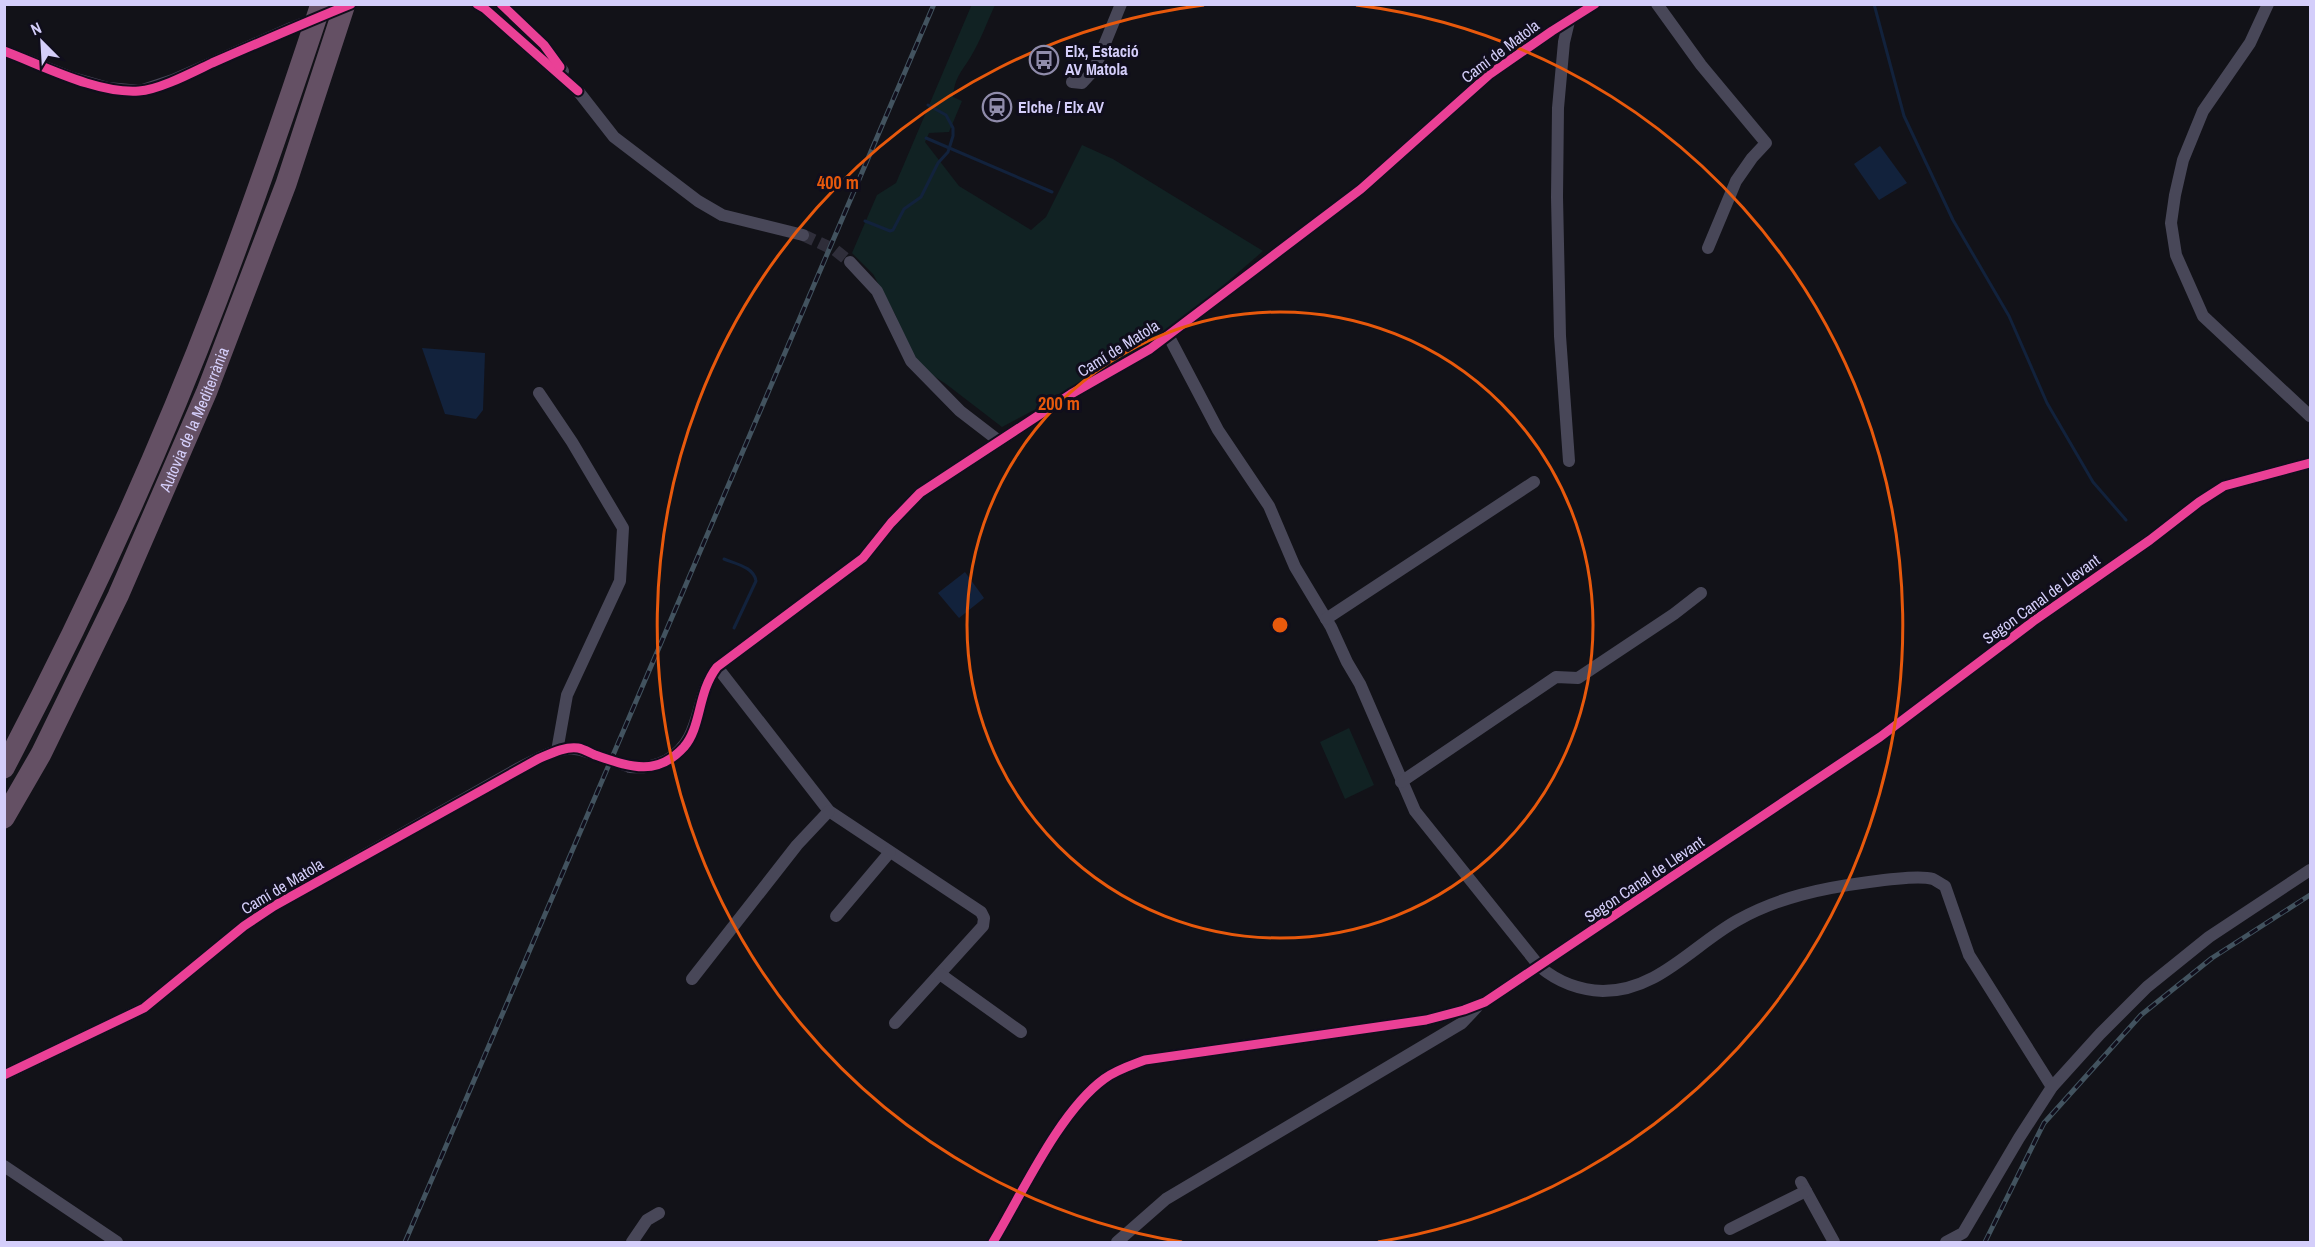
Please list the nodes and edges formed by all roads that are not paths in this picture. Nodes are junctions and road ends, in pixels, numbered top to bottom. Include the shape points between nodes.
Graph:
1 (321, 4) edge
2 (345, 4) edge
3 (477, 4) edge
4 (1121, 4) edge
5 (1595, 4) edge
6 (1657, 4) edge
7 (2268, 4) edge
8 (501, 5) edge
9 (1569, 21) junction
10 (291, 28) tunnel mouth
11 (4, 51) edge
12 (1072, 82) dead end
13 (578, 91) junction
14 (802, 235) tunnel mouth
15 (1708, 248) dead end
16 (850, 262) tunnel mouth
17 (1168, 335) junction
18 (539, 393) dead end
19 (2310, 416) edge
20 (999, 441) junction
21 (1569, 461) dead end
22 (2310, 463) edge
23 (1534, 482) dead end
24 (1701, 593) dead end
25 (1326, 619) junction
26 (717, 667) junction
27 (557, 752) junction
28 (587, 752) tunnel mouth
29 (630, 767) tunnel mouth
30 (4, 768) edge
31 (1401, 782) junction
32 (829, 811) junction
33 (4, 818) edge
34 (890, 852) junction
35 (2310, 870) edge
36 (836, 915) dead end
37 (1540, 967) junction
38 (940, 974) junction
39 (692, 979) dead end
40 (1480, 1004) junction
41 (895, 1023) dead end
42 (1021, 1032) dead end
43 (4, 1075) edge
44 (2052, 1087) junction
45 (4, 1166) edge
46 (659, 1213) dead end
47 (1730, 1229) dead end
48 (117, 1242) edge
49 (632, 1242) edge
50 (993, 1242) edge
51 (1117, 1242) edge
52 (1834, 1242) edge
53 (1946, 1242) edge

1 - 30 highway, Autovia de la Mediterrània via 217,301 158,445 74,630
2 - 33 highway, Autovia de la Mediterrània via 286,184 207,391 118,596 41,754
3 - 13 street
4 - 12 street via 1094,70 1082,82
5 - 9 street, Camí de Matola
6 - 15 street via 1701,65 1766,143 1736,181
7 - 19 street via 2250,43 2203,111 2183,160 2171,223 2176,255 2203,316
8 - 13 street via 544,45
9 - 17 street, Camí de Matola via 1490,74 1361,189
9 - 21 street via 1558,108 1557,198 1560,336
10 - 11 street via 140,91 108,88 73,78
13 - 14 street via 614,137 698,201 722,215
16 - 20 street via 877,291 911,361 960,411
17 - 20 street, Camí de Matola
17 - 25 street via 1218,429 1269,506 1295,567
18 - 27 street via 623,528 620,581 567,695
20 - 26 street, Camí de Matola via 920,493 863,558
22 - 37 street, Segon Canal de Llevant via 2224,486 2199,502 1880,737
23 - 25 street
24 - 31 street via 1578,678 1556,677
25 - 31 street via 1360,684
26 - 29 street, Camí de Matola via 708,679 685,746 660,764
26 - 32 street
27 - 28 street, Camí de Matola via 579,748
27 - 43 street, Camí de Matola via 519,768 274,906 144,1008
31 - 37 street via 1428,829
32 - 34 street
32 - 39 street via 797,845
34 - 36 street
34 - 38 street via 981,912 984,918 983,926
35 - 44 street via 2209,937 2146,987
37 - 40 street, Segon Canal de Llevant
37 - 44 street via 1552,977 1591,990 1638,986 1737,920 1778,901 1822,888 1888,879 1932,879 1945,886 1969,955
38 - 41 street
38 - 42 street
40 - 50 street, Segon Canal de Llevant via 1426,1020 1145,1060 1124,1068 1085,1096 1060,1127
40 - 51 street via 1462,1023 1166,1199
44 - 53 street via 1963,1233
45 - 48 street
46 - 49 street via 647,1220
47 - 52 street via 1804,1186

